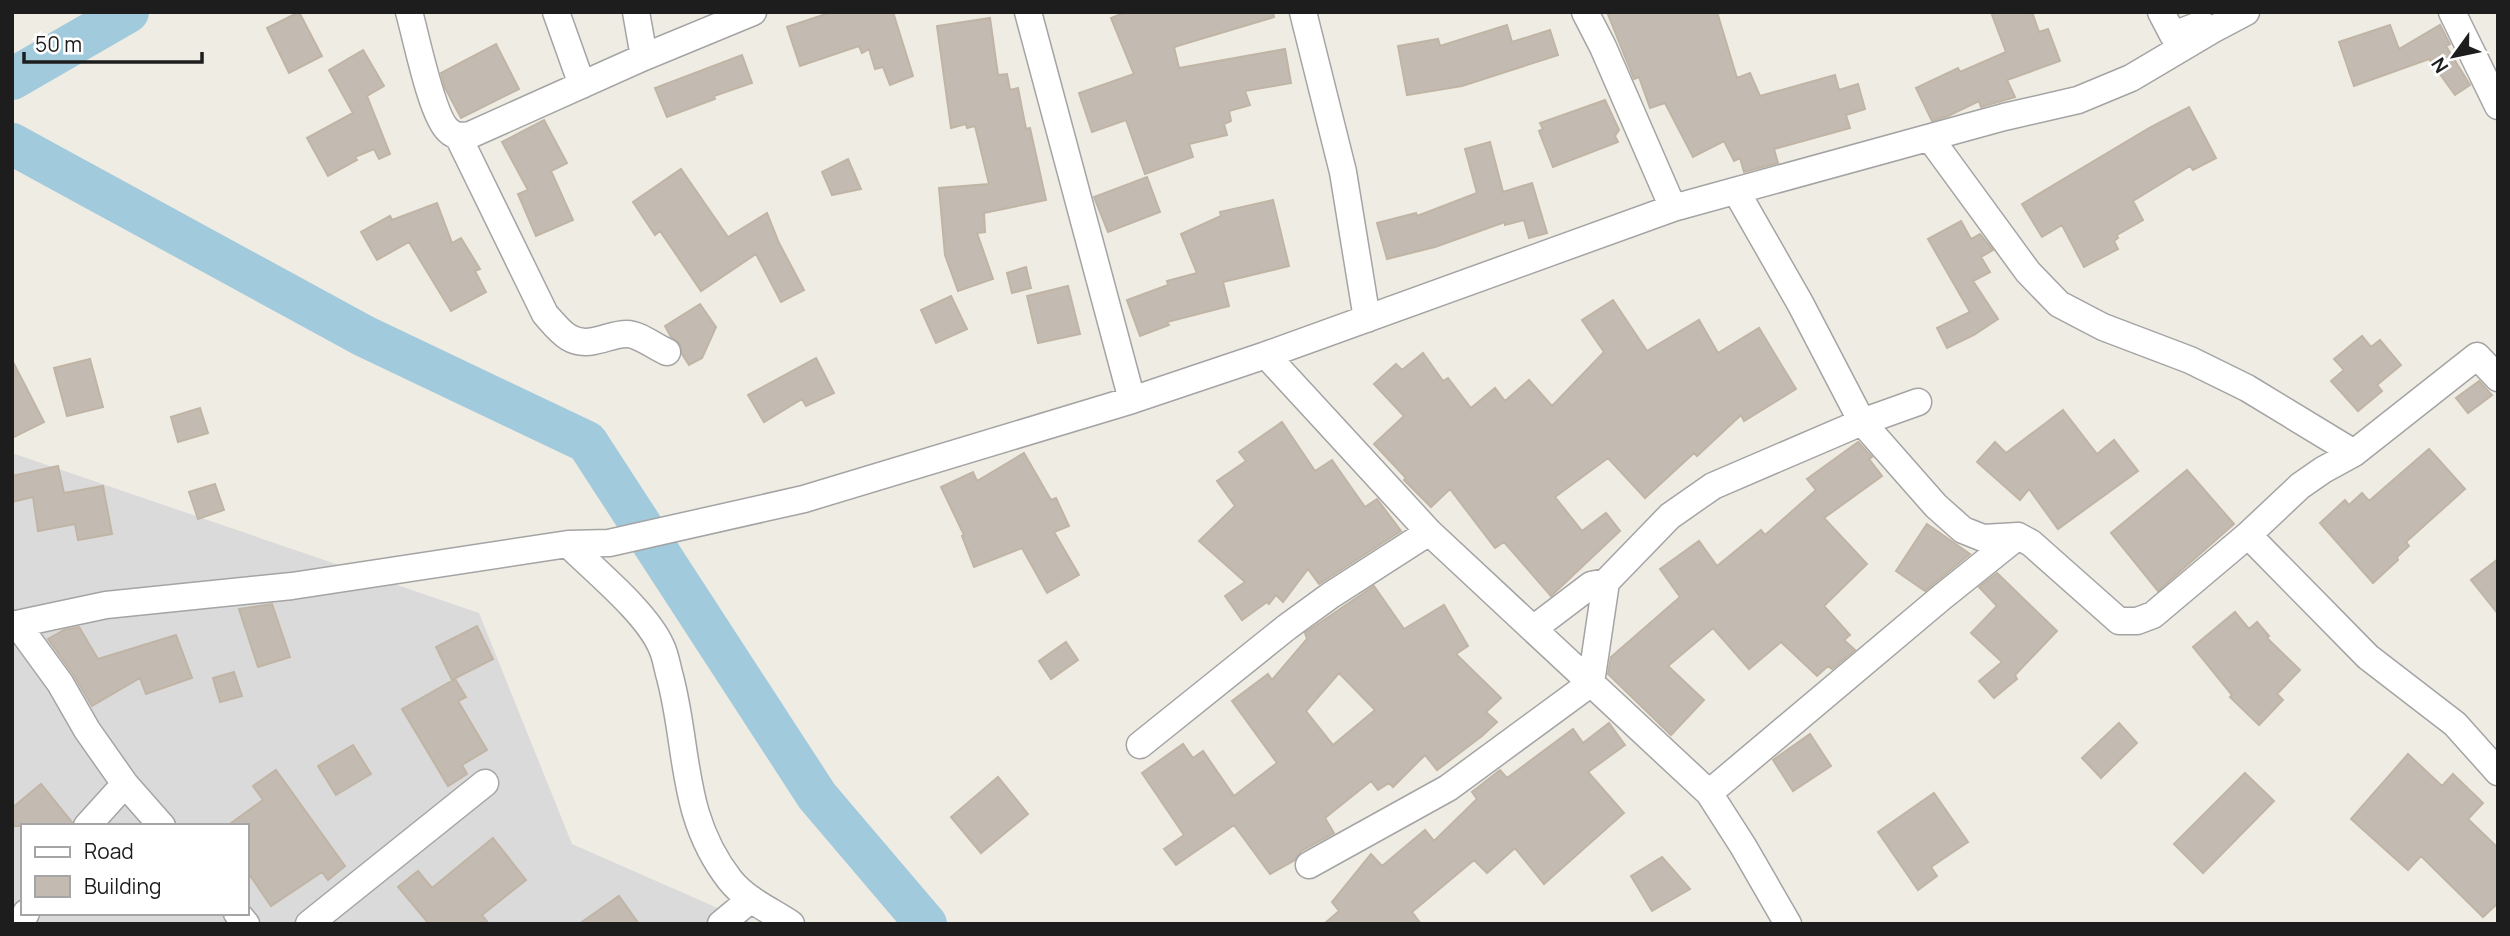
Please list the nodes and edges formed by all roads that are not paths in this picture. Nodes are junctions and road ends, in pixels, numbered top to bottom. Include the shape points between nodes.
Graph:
1 (410, 12) edge
2 (556, 12) edge
3 (636, 12) edge
4 (753, 12) edge
5 (1028, 12) edge
6 (1303, 12) edge
7 (1585, 12) edge
8 (2161, 12) edge
9 (2234, 12) edge
10 (2246, 12) edge
11 (2452, 12) edge
12 (644, 57) junction
13 (582, 85) junction
14 (2498, 106) edge
15 (458, 136) junction
16 (1930, 138) junction
17 (1736, 191) junction
18 (1673, 208) junction
19 (1367, 318) junction
20 (667, 352) dead end
21 (1266, 355) junction
22 (2498, 378) edge
23 (1132, 400) junction
24 (1918, 402) dead end
25 (1862, 422) junction
26 (2354, 453) junction
27 (1429, 533) junction
28 (2248, 535) junction
29 (2018, 536) junction
30 (568, 544) junction
31 (1606, 582) junction
32 (15, 624) edge
33 (1533, 629) junction
34 (1591, 683) junction
35 (1140, 745) dead end
36 (2498, 772) edge
37 (485, 783) dead end
38 (125, 784) junction
39 (1709, 793) junction
40 (89, 824) edge
41 (160, 824) edge
42 (1309, 865) dead end
43 (751, 899) junction
44 (309, 924) edge
45 (721, 924) edge
46 (790, 924) edge
47 (1788, 924) edge

1 - 15 street via 436,110 447,130
2 - 13 street
3 - 12 street
4 - 12 street
5 - 23 street
6 - 19 street via 1343,172
7 - 18 street
8 - 9 street via 2173,35
10 - 16 street via 2132,78 2088,95
11 - 14 street
12 - 13 street
13 - 15 street via 470,135
15 - 20 street via 545,314 566,338 595,341 630,334
16 - 17 street
16 - 26 street via 2028,272 2059,304 2247,388
17 - 18 street
17 - 25 street
18 - 19 street
19 - 21 street
21 - 23 street
21 - 27 street
22 - 26 street via 2477,356
23 - 30 street via 804,499 609,543
24 - 25 street
25 - 29 street via 1963,530 1983,538
25 - 31 street via 1713,486 1670,516
26 - 28 street via 2300,486
27 - 33 street
27 - 35 street via 1331,594
28 - 29 street via 2153,615 2137,621 2119,621
28 - 36 street via 2368,657 2455,724
29 - 39 street
30 - 32 street via 292,586 106,605
30 - 43 street via 640,615 661,646 676,700 688,787 704,837 731,880
31 - 33 street via 1591,585
31 - 34 street
32 - 38 street via 60,682
33 - 34 street
34 - 39 street
34 - 42 street via 1448,788
37 - 44 street
38 - 40 street
38 - 41 street
39 - 47 street
43 - 45 street
43 - 46 street

